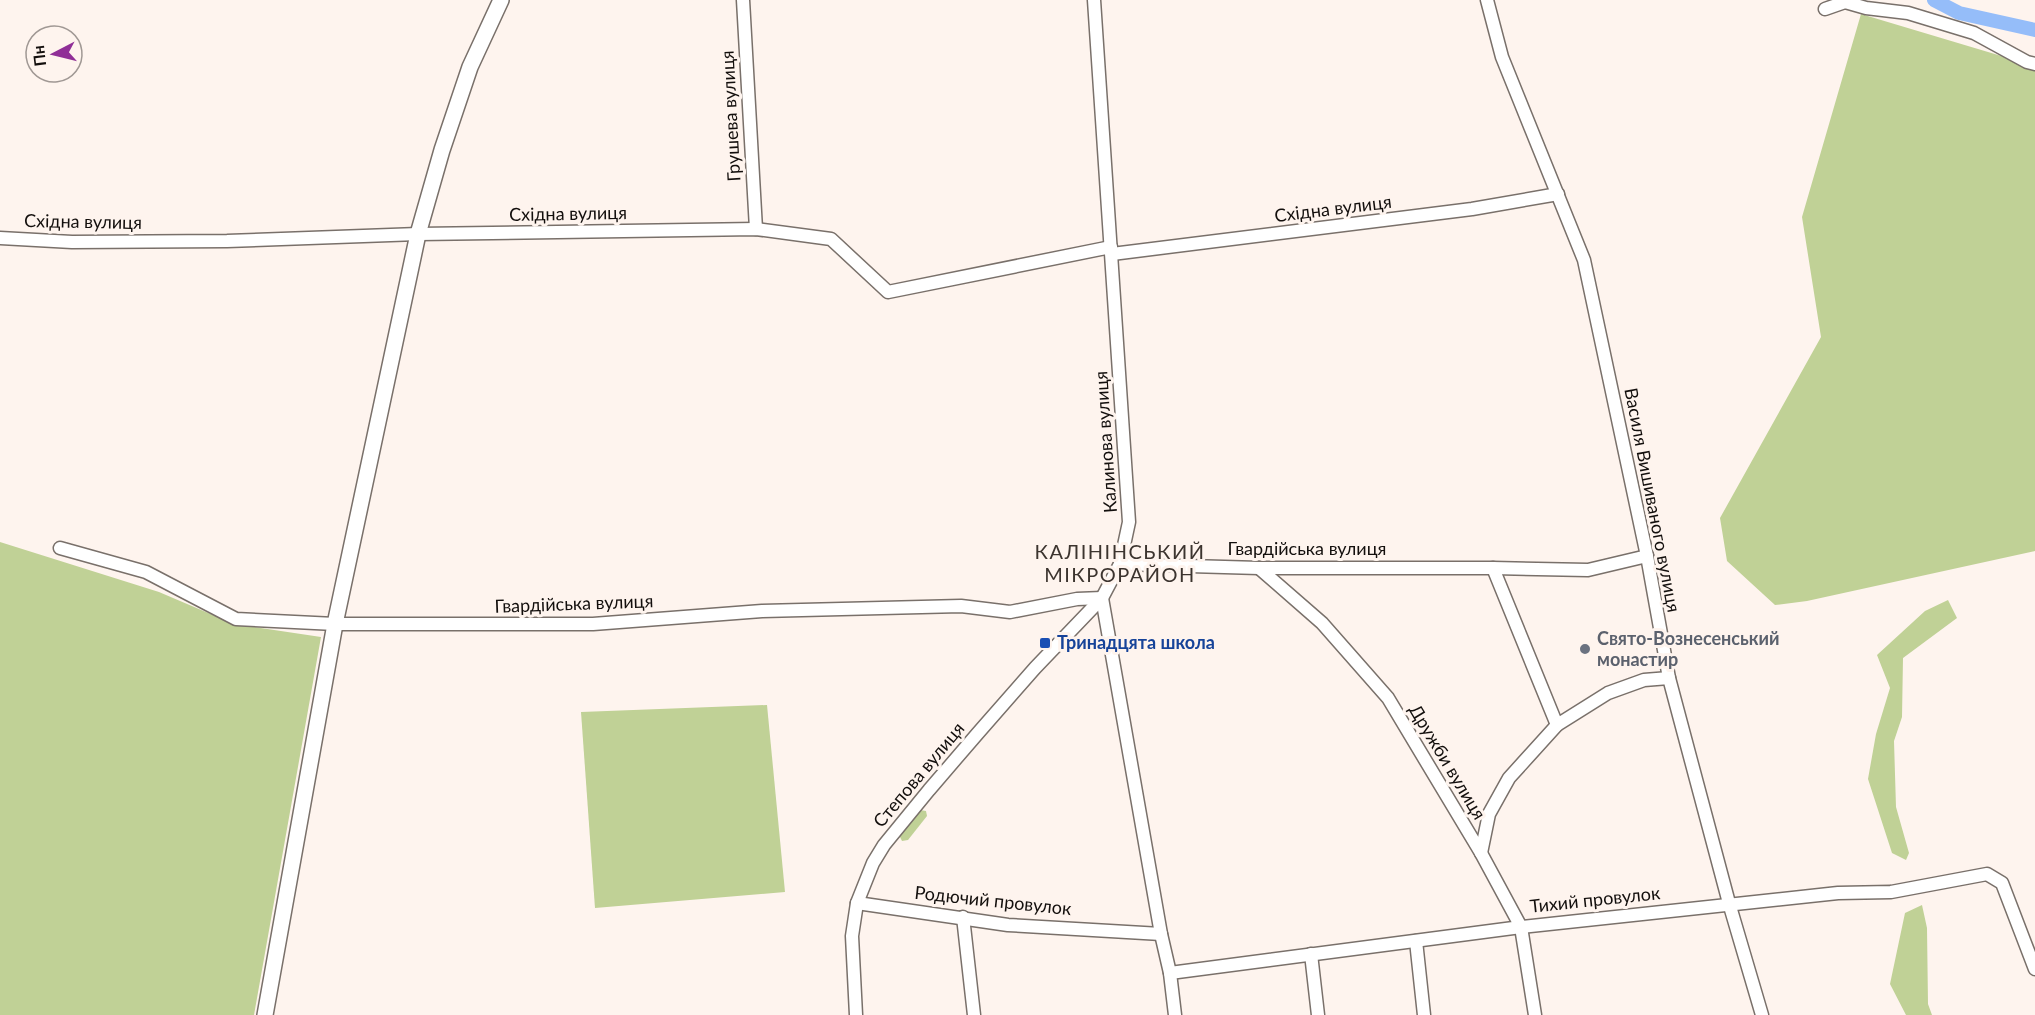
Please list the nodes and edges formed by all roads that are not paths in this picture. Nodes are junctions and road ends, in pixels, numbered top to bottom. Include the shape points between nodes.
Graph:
1 (501, 0) edge
2 (743, 0) edge
3 (1094, 0) edge
4 (1487, 0) edge
5 (1825, 9) dead end
6 (2035, 64) edge
7 (1558, 194) junction
8 (756, 229) junction
9 (418, 234) junction
10 (0, 238) edge
11 (1112, 251) junction
12 (60, 548) dead end
13 (1647, 556) junction
14 (1120, 564) junction
15 (1258, 568) junction
16 (1493, 568) junction
17 (1102, 598) junction
18 (335, 624) junction
19 (1669, 678) junction
20 (1557, 725) junction
21 (1481, 853) junction
22 (857, 903) junction
23 (1730, 903) junction
24 (963, 917) junction
25 (1521, 927) junction
26 (1161, 934) junction
27 (1416, 941) junction
28 (2031, 943) edge
29 (1311, 954) junction
30 (2035, 969) edge
31 (1170, 973) junction
32 (266, 1015) edge
33 (856, 1015) edge
34 (974, 1015) edge
35 (1175, 1015) edge
36 (1318, 1015) edge
37 (1424, 1015) edge
38 (1535, 1015) edge
39 (1762, 1015) edge

1 - 9 main road via 470,67
2 - 8 street, Грушева вулиця
3 - 11 street, Калинова вулиця
4 - 7 street, Василя Вишиваного вулиця via 1502,57
5 - 6 street via 1845,2 1908,12 1974,33
7 - 11 street, Східна вулиця via 1472,209
7 - 13 street, Василя Вишиваного вулиця via 1584,260
8 - 9 street, Східна вулиця
8 - 11 street, Східна вулиця via 831,239 888,292
9 - 10 street, Східна вулиця via 227,241 72,242
9 - 18 main road
11 - 14 street, Калинова вулиця via 1129,522
12 - 18 street, Гвардійська вулиця via 146,572 236,619
13 - 16 street, Гвардійська вулиця via 1588,570
13 - 19 street, Василя Вишиваного вулиця
14 - 15 street, Гвардійська вулиця
14 - 17 street, Калинова вулиця
15 - 16 street, Гвардійська вулиця
15 - 21 street, Дружби вулиця via 1322,622 1388,698
16 - 20 street
17 - 18 street, Гвардійська вулиця via 1010,612 962,606 762,611 593,624
17 - 22 street, Степова вулиця via 1035,668 884,845
17 - 26 street
18 - 32 main road
19 - 20 street via 1644,680 1608,693
19 - 23 street, Василя Вишиваного вулиця
20 - 21 street via 1509,778 1489,814
21 - 25 street, Дружби вулиця
22 - 24 street, Родючий провулок
22 - 33 street, Степова вулиця via 852,936
23 - 25 street, Тихий провулок
23 - 28 street, Тихий провулок via 1838,892 1891,892 1988,873 2002,883
23 - 39 street, Василя Вишиваного вулиця
24 - 26 street, Родючий провулок via 1008,925
24 - 34 street
25 - 27 street, Тихий провулок
25 - 38 street, Дружби вулиця
26 - 31 street
27 - 29 street, Тихий провулок
27 - 37 street
28 - 30 street, Тихий провулок
29 - 31 street, Тихий провулок
29 - 36 street
31 - 35 street

